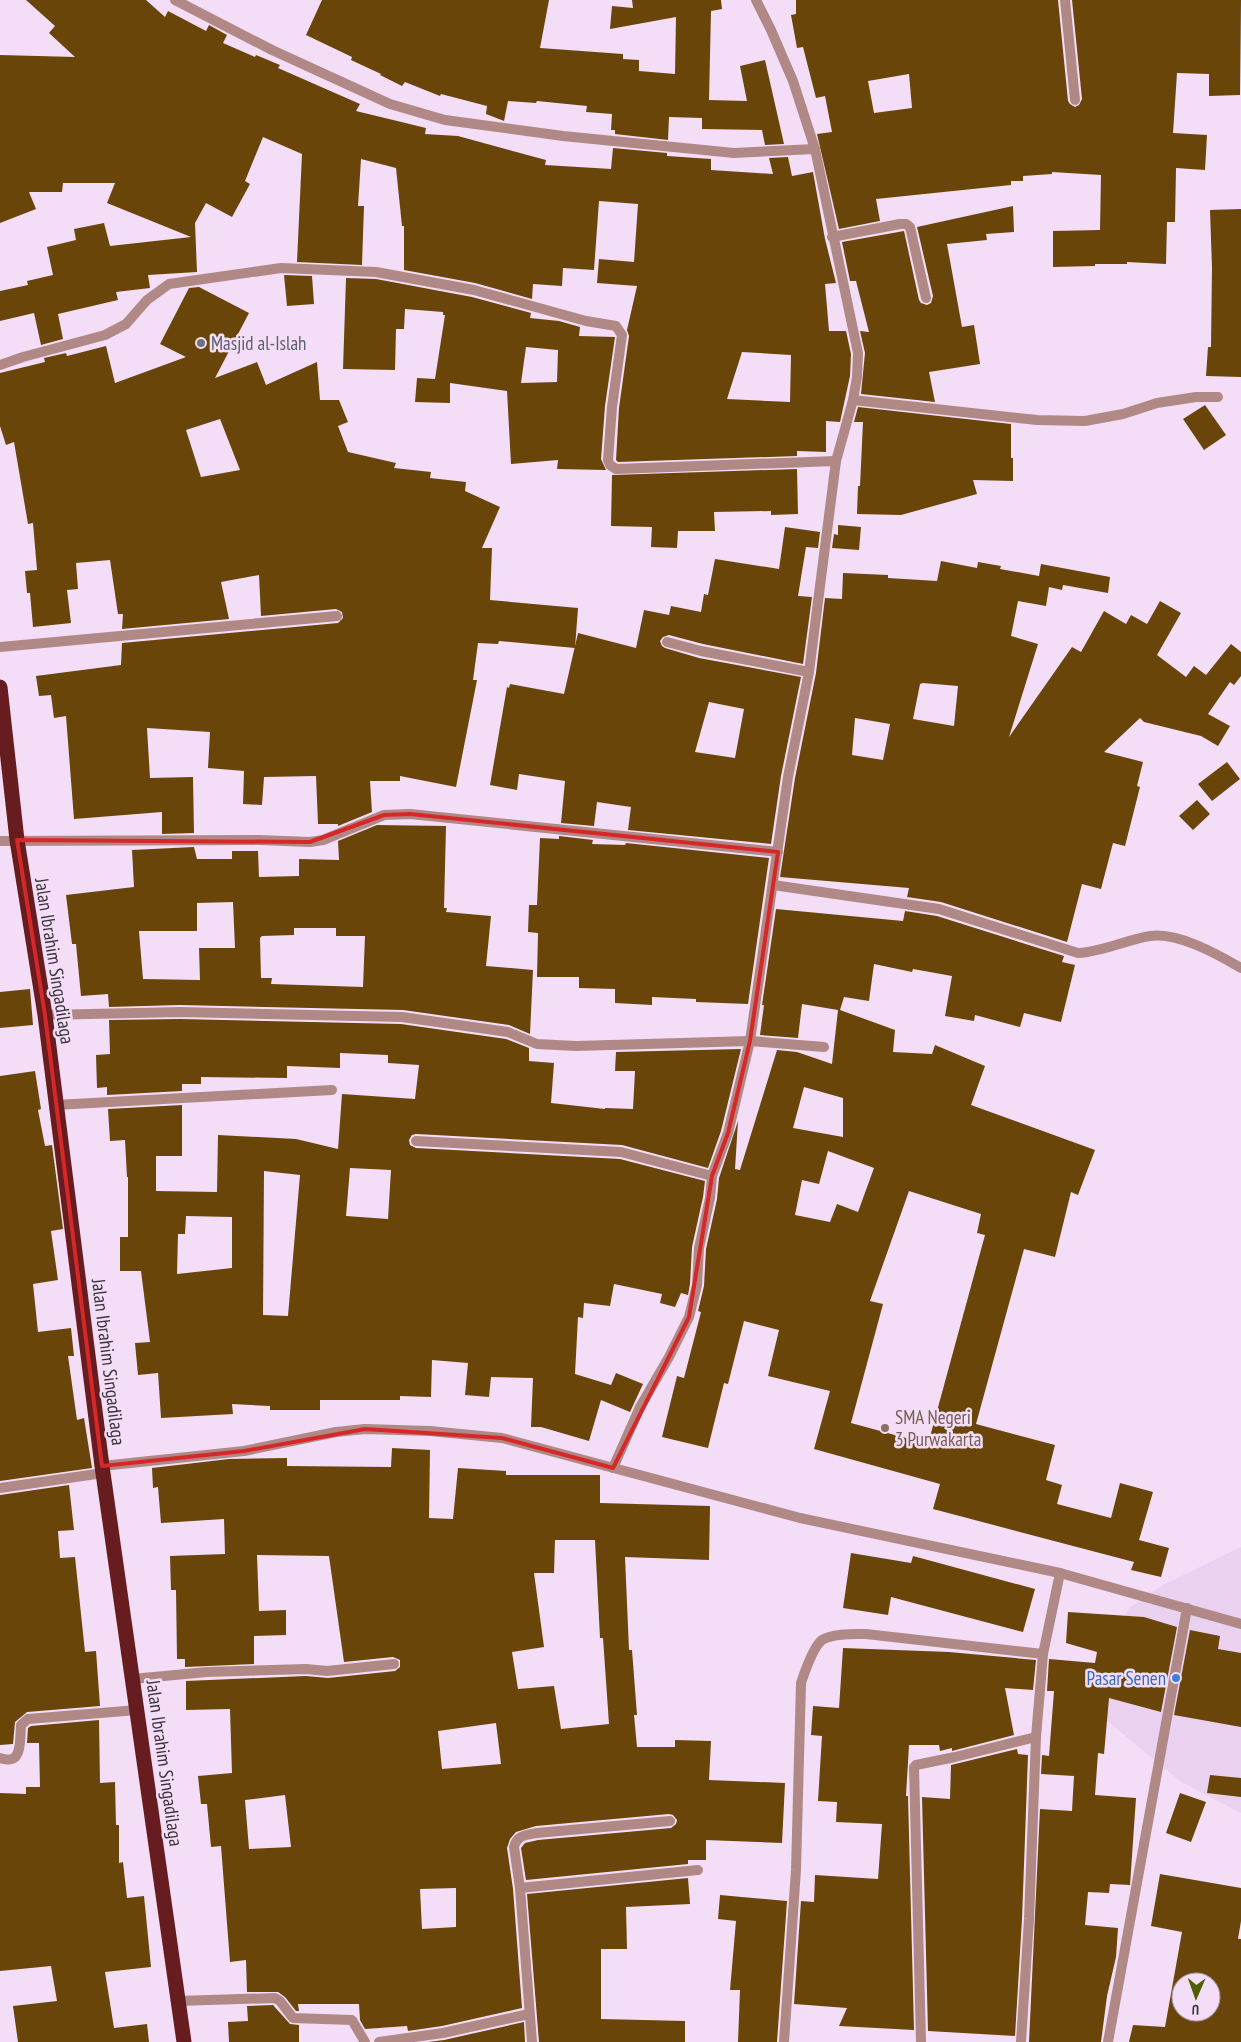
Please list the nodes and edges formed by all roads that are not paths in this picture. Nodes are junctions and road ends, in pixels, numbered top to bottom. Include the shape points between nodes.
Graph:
1 (175, 0) edge
2 (756, 0) edge
3 (1065, 0) edge
4 (1075, 100) dead end
5 (815, 149) junction
6 (832, 237) junction
7 (926, 298) dead end
8 (0, 365) edge
9 (1218, 397) dead end
10 (853, 400) junction
11 (836, 461) junction
12 (337, 616) dead end
13 (667, 642) dead end
14 (0, 648) edge
15 (809, 672) junction
16 (0, 687) edge
17 (17, 840) junction
18 (0, 841) edge
19 (778, 852) junction
20 (773, 885) junction
21 (1241, 968) edge
22 (45, 1015) junction
23 (750, 1041) junction
24 (824, 1047) dead end
25 (332, 1090) dead end
26 (55, 1105) junction
27 (416, 1141) dead end
28 (712, 1176) junction
29 (613, 1468) junction
30 (103, 1470) junction
31 (0, 1488) edge
32 (1060, 1573) junction
33 (1187, 1608) junction
34 (1241, 1624) edge
35 (1043, 1654) junction
36 (394, 1664) dead end
37 (132, 1679) junction
38 (137, 1710) junction
39 (1036, 1737) junction
40 (0, 1758) edge
41 (670, 1821) dead end
42 (698, 1870) dead end
43 (520, 1888) junction
44 (177, 2001) junction
45 (529, 2014) junction
46 (184, 2042) edge
47 (365, 2042) edge
48 (379, 2042) edge
49 (532, 2042) edge
50 (784, 2042) edge
51 (921, 2042) edge
52 (1021, 2042) edge
53 (1108, 2042) edge

1 - 5 street via 272,50 390,104 446,120 563,136 734,153
2 - 5 street via 793,81
3 - 4 street
5 - 6 street
6 - 7 street via 906,224 910,227
6 - 10 street via 858,354
8 - 11 street via 105,335 126,324 147,300 169,284 280,268 376,272 474,290 586,321 616,326 622,335 608,460 616,469
9 - 10 street via 1157,403 1123,414 1084,421 1037,420
10 - 11 street
11 - 15 street
12 - 14 street
13 - 15 street
15 - 19 street via 788,777
16 - 17 highway, Jalan Ibrahim Singadilaga
17 - 18 street
17 - 19 street via 310,842 323,840 384,815 410,814
17 - 22 highway, Jalan Ibrahim Singadilaga
19 - 20 street
20 - 21 street via 939,909 1078,953 1094,952 1152,936 1175,938 1204,948
20 - 23 street
22 - 23 street via 180,1012 402,1017 508,1032 537,1044 576,1046
22 - 26 highway, Jalan Ibrahim Singadilaga
23 - 24 street
23 - 28 street via 728,1133
25 - 26 street
26 - 30 highway, Jalan Ibrahim Singadilaga
27 - 28 street via 621,1152
28 - 29 street via 699,1248 698,1285 689,1317 640,1407
29 - 30 street via 502,1438 365,1429 244,1451
29 - 32 street via 800,1518
30 - 31 street
30 - 37 highway, Jalan Ibrahim Singadilaga
32 - 33 street
32 - 35 street
33 - 34 street
33 - 53 street
35 - 39 street
35 - 50 street via 866,1634 844,1633 822,1640 810,1658 801,1682 796,1870
36 - 37 street via 327,1671 207,1672
37 - 38 highway, Jalan Ibrahim Singadilaga
38 - 40 street via 28,1720 21,1725 18,1753 11,1759
38 - 44 highway, Jalan Ibrahim Singadilaga
39 - 51 street via 914,1767
39 - 52 street
41 - 43 street via 520,1836 514,1847
42 - 43 street
43 - 45 street
44 - 46 highway, Jalan Ibrahim Singadilaga
44 - 47 street via 275,1998 291,2018 352,2020
45 - 48 street via 443,2033
45 - 49 street

